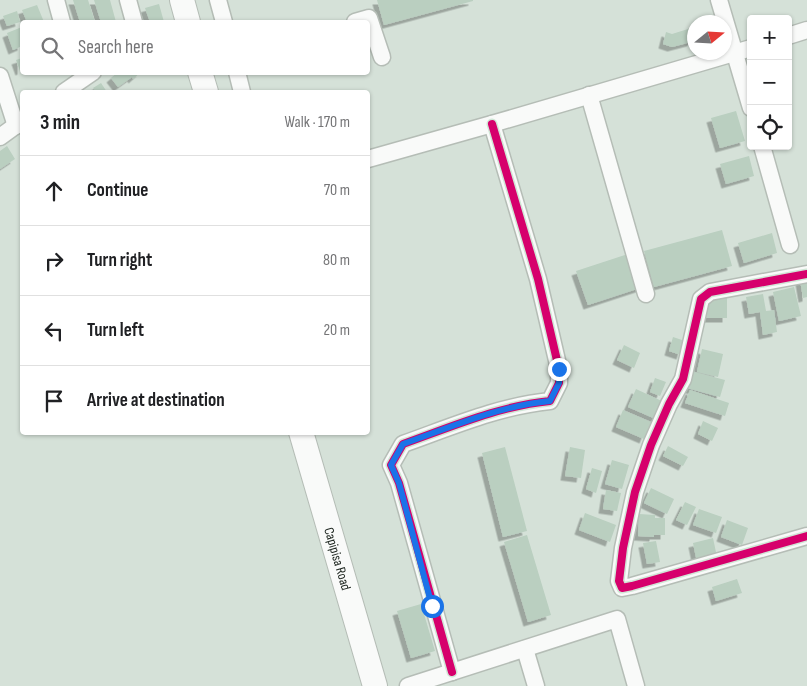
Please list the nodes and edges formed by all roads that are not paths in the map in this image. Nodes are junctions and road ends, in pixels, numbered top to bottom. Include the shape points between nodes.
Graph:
1 (56, 0) edge
2 (128, 0) edge
3 (182, 0) edge
4 (218, 0) edge
5 (719, 0) edge
6 (61, 20) edge
7 (133, 20) edge
8 (187, 20) edge
9 (223, 20) edge
10 (370, 24) edge
11 (807, 30) edge
12 (792, 35) edge
13 (747, 49) edge
14 (735, 53) junction
15 (382, 57) dead end
16 (201, 75) edge
17 (238, 75) edge
18 (0, 76) edge
19 (77, 78) edge
20 (66, 90) edge
21 (205, 90) edge
22 (242, 90) edge
23 (589, 95) junction
24 (750, 105) edge
25 (19, 124) edge
26 (492, 124) junction
27 (0, 137) edge
28 (763, 150) edge
29 (370, 158) edge
30 (790, 245) dead end
31 (807, 274) edge
32 (646, 294) dead end
33 (302, 435) edge
34 (807, 536) edge
35 (525, 649) junction
36 (452, 672) junction
37 (430, 683) edge
38 (375, 686) edge
39 (408, 686) edge
40 (536, 686) edge
41 (636, 686) edge

1 - 6 street
2 - 7 street
3 - 8 main road
4 - 9 street
5 - 14 street
10 - 15 street
11 - 12 street
13 - 14 street
14 - 23 street
14 - 24 street
16 - 21 main road
17 - 22 street
18 - 25 street
19 - 20 street
23 - 26 street
23 - 32 street
25 - 27 street
26 - 29 street
26 - 36 street via 538,279 559,369 559,383 550,401 499,411 403,444 391,465 399,483
28 - 30 street
31 - 34 street via 710,292 701,299 683,379 651,445 635,492 619,581 622,588 632,586
33 - 38 main road, Capipisa Road
35 - 36 street
35 - 40 street
35 - 41 street via 618,619
36 - 37 street
37 - 39 street

